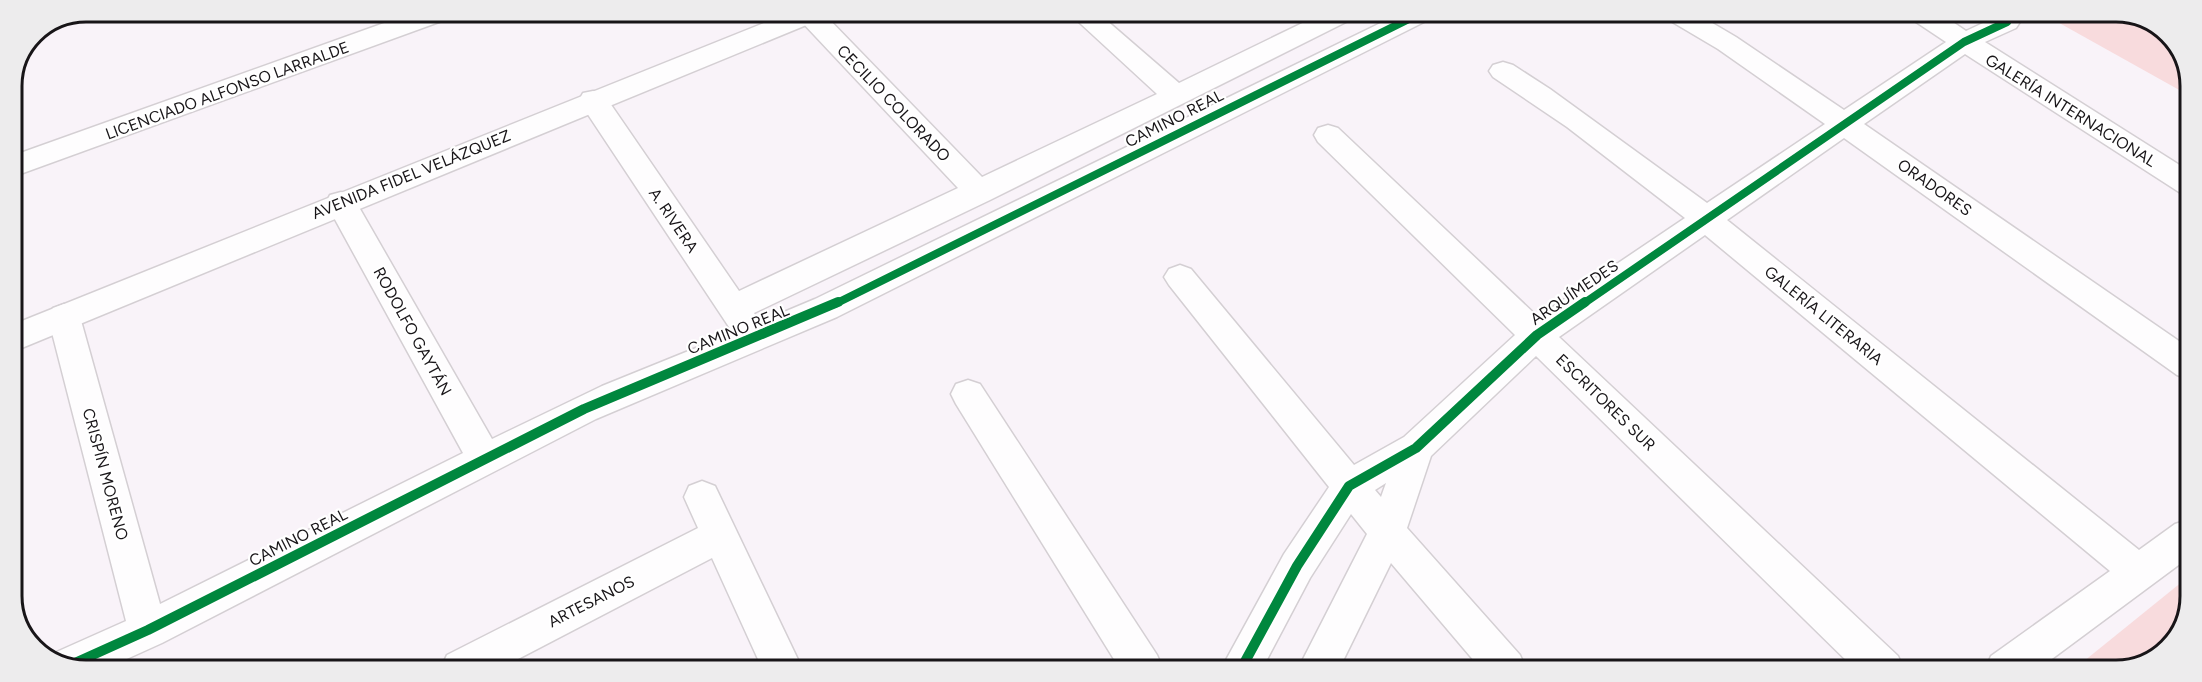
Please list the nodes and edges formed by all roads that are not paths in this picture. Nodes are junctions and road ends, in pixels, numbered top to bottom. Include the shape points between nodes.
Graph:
1 (413, 22) edge
2 (791, 22) edge
3 (819, 22) edge
4 (1092, 22) edge
5 (1325, 22) edge
6 (1403, 22) edge
7 (1692, 22) edge
8 (1934, 22) edge
9 (2007, 22) dead end
10 (1964, 42) junction
11 (1503, 71) dead end
12 (1176, 96) junction
13 (593, 100) junction
14 (1846, 124) junction
15 (1328, 135) dead end
16 (22, 163) edge
17 (2179, 179) edge
18 (979, 192) junction
19 (341, 203) junction
20 (1707, 220) junction
21 (1180, 277) dead end
22 (734, 308) junction
23 (64, 317) junction
24 (22, 335) edge
25 (1537, 335) junction
26 (754, 341) junction
27 (2180, 360) edge
28 (968, 394) dead end
29 (1416, 448) junction
30 (484, 458) junction
31 (1349, 486) junction
32 (702, 497) dead end
33 (1387, 532) junction
34 (721, 534) junction
35 (2180, 541) edge
36 (2136, 571) junction
37 (148, 630) junction
38 (82, 660) edge
39 (477, 660) edge
40 (778, 660) edge
41 (1137, 660) edge
42 (1246, 660) edge
43 (1323, 660) edge
44 (1498, 660) edge
45 (1874, 660) edge
46 (2018, 660) edge

1 - 16 street, LICENCIADO ALFONSO LARRALDE
2 - 13 street, AVENIDA FIDEL VELÁZQUEZ
3 - 18 street, CECILIO COLORADO
4 - 12 street
5 - 12 street, CAMINO REAL
6 - 26 street, CAMINO REAL
7 - 14 street, ORADORES
8 - 10 street, GALERÍA INTERNACIONAL
9 - 10 street, ARQUÍMEDES
10 - 14 street, ARQUÍMEDES
10 - 17 street, GALERÍA INTERNACIONAL
11 - 20 street, GALERÍA LITERARIA via 1577,119
12 - 18 street, CAMINO REAL
13 - 19 street, AVENIDA FIDEL VELÁZQUEZ
13 - 22 street, A. RIVERA
14 - 20 street, ARQUÍMEDES
14 - 27 street, ORADORES
15 - 25 street, ESCRITORES SUR
18 - 22 street, CAMINO REAL
19 - 23 street, AVENIDA FIDEL VELÁZQUEZ
19 - 30 street, RODOLFO GAYTÁN
20 - 25 street, ARQUÍMEDES
20 - 36 street, GALERÍA LITERARIA
21 - 31 street
22 - 26 street, A. RIVERA
23 - 24 street, AVENIDA FIDEL VELÁZQUEZ
23 - 37 street, CRISPÍN MORENO
25 - 29 street, ARQUÍMEDES
25 - 45 street, ESCRITORES SUR
26 - 30 street, CAMINO REAL via 628,389
28 - 41 street
29 - 31 street, ARQUÍMEDES
29 - 33 street, ARQUÍMEDES
30 - 37 street, CAMINO REAL
31 - 33 street
31 - 42 street, ARQUÍMEDES via 1297,566
32 - 34 street
33 - 43 street, ARQUÍMEDES
33 - 44 street
34 - 39 street, ARTESANOS
34 - 40 street
35 - 36 street
36 - 46 street
37 - 38 street, CAMINO REAL

